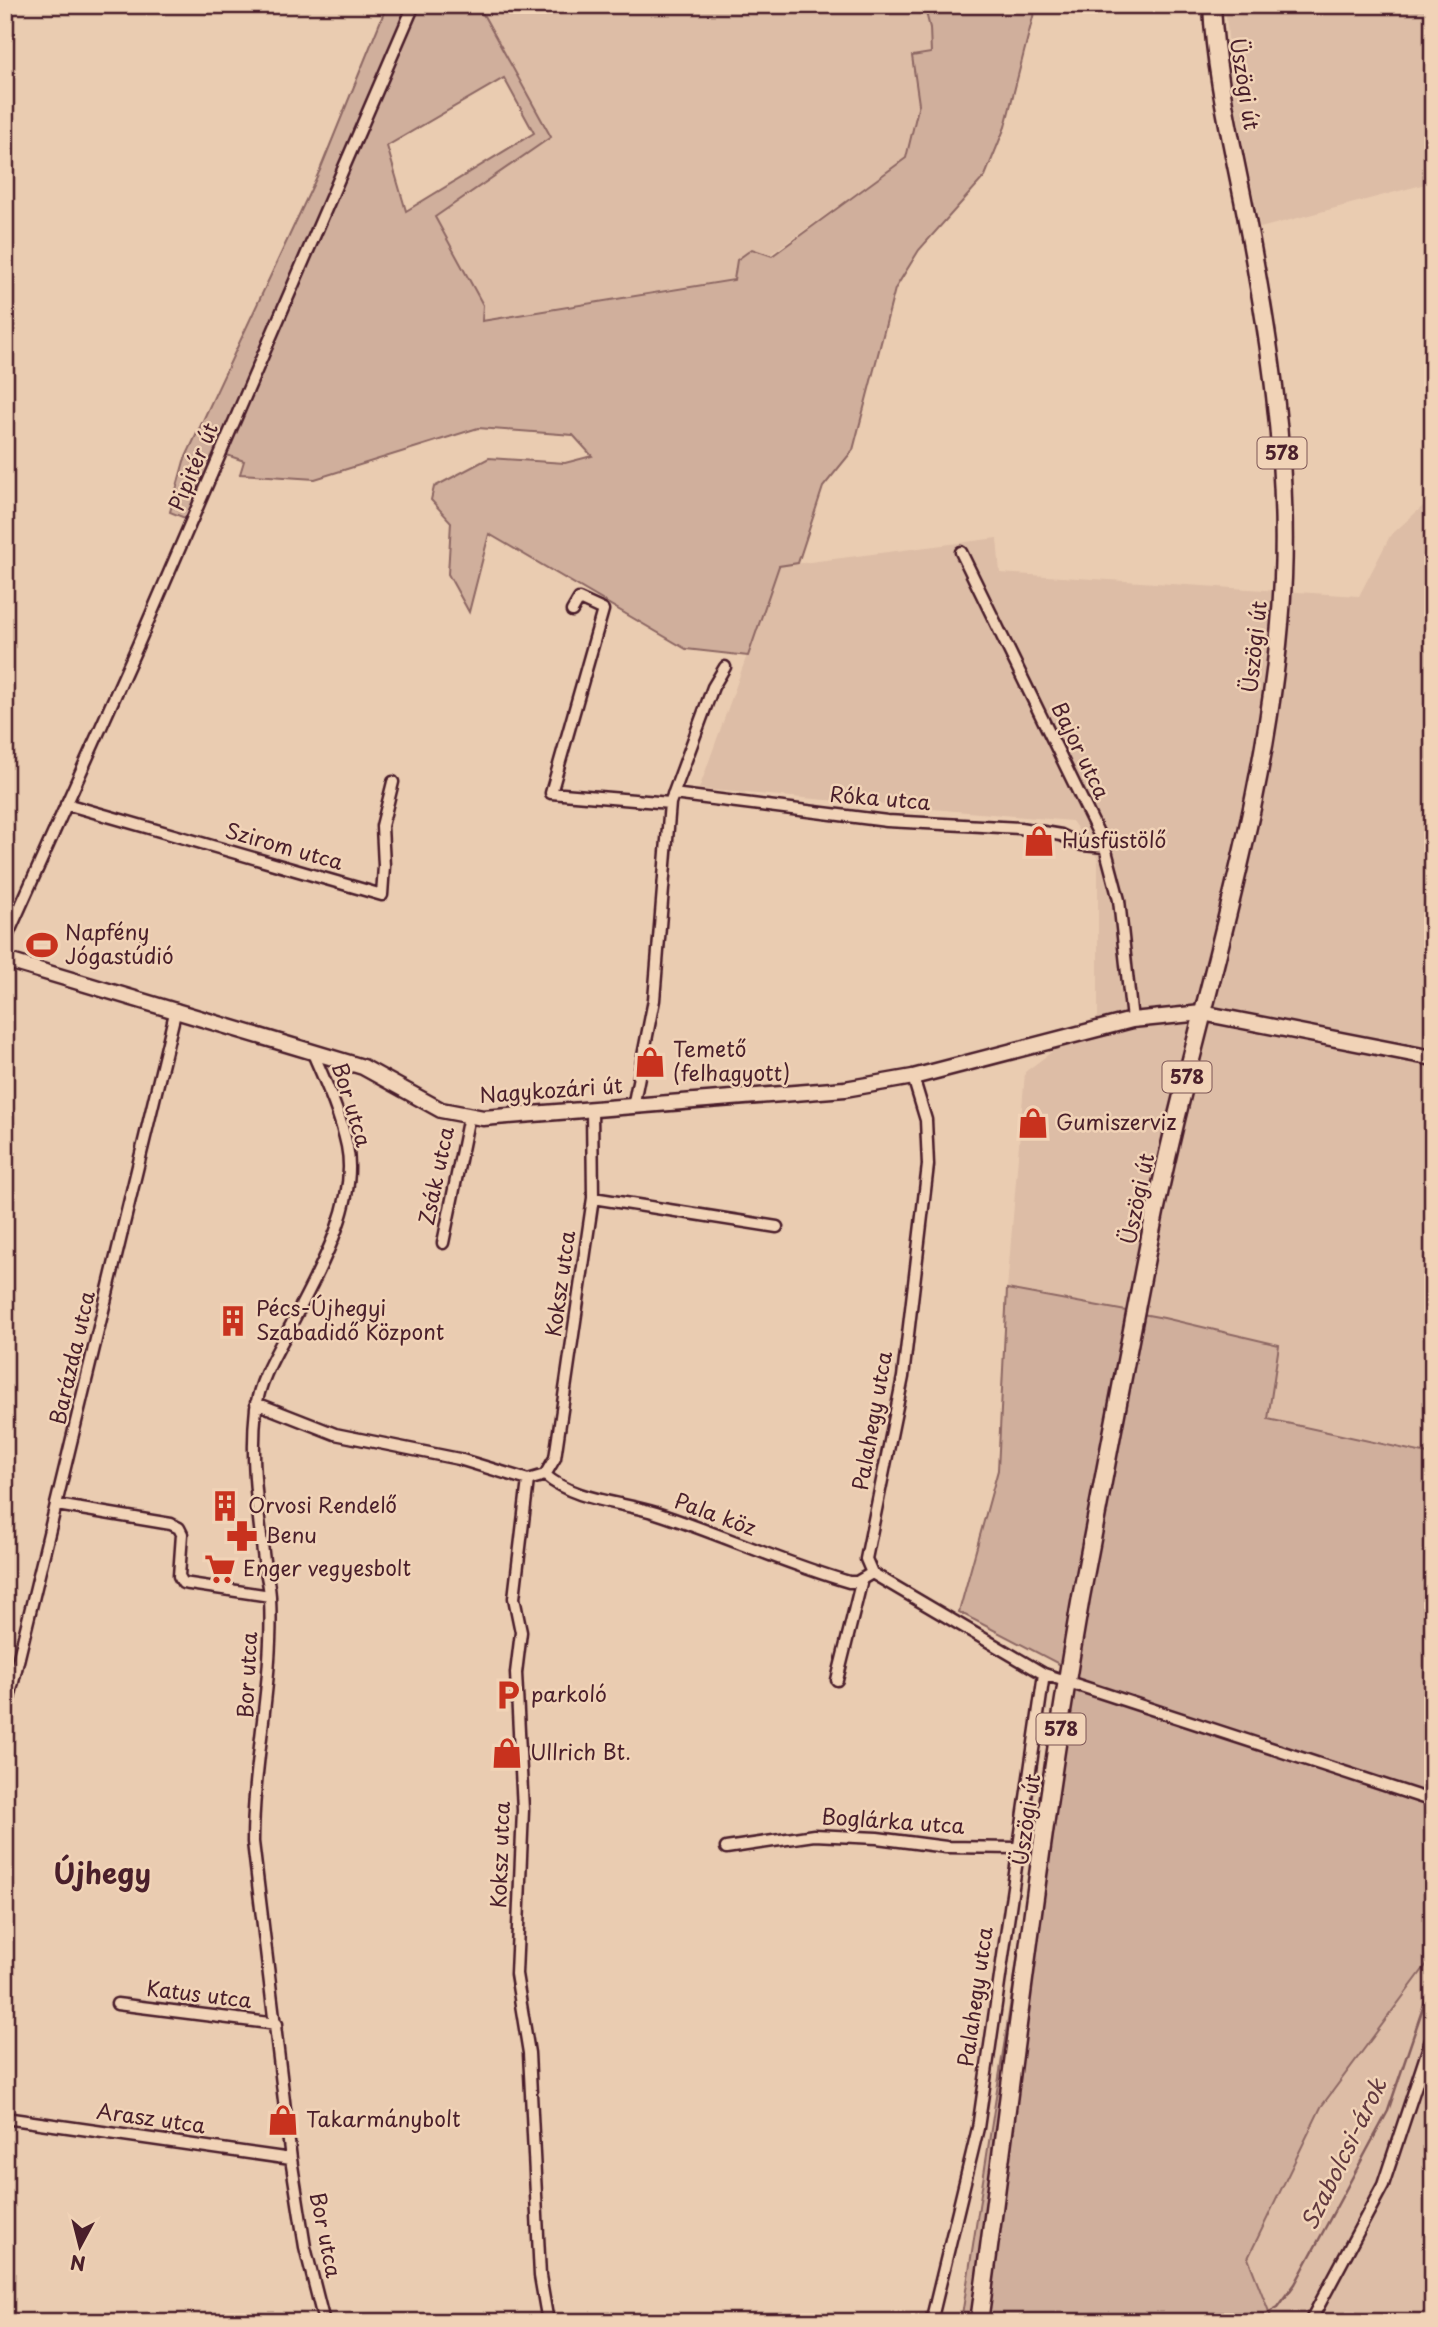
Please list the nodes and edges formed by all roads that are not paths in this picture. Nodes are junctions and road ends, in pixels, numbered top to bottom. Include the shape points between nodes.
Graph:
1 (414, 5) edge
2 (1212, 5) edge
3 (961, 552) dead end
4 (572, 611) dead end
5 (725, 667) dead end
6 (393, 782) dead end
7 (671, 798) junction
8 (66, 804) junction
9 (1105, 847) junction
10 (5, 941) edge
11 (5, 960) edge
12 (176, 1009) junction
13 (1202, 1013) junction
14 (1132, 1020) junction
15 (312, 1050) junction
16 (1433, 1058) edge
17 (913, 1077) junction
18 (633, 1107) junction
19 (592, 1109) junction
20 (469, 1116) junction
21 (593, 1198) junction
22 (777, 1227) dead end
23 (443, 1243) dead end
24 (256, 1403) junction
25 (545, 1475) junction
26 (528, 1480) junction
27 (57, 1505) junction
28 (872, 1573) junction
29 (862, 1579) junction
30 (270, 1596) junction
31 (1044, 1674) junction
32 (837, 1681) dead end
33 (1068, 1682) junction
34 (6, 1709) edge
35 (1433, 1801) edge
36 (726, 1847) dead end
37 (1017, 1848) junction
38 (117, 2004) dead end
39 (277, 2024) junction
40 (1433, 2034) edge
41 (5, 2118) edge
42 (291, 2159) junction
43 (76, 2321) edge
44 (69, 2322) edge
45 (324, 2322) edge
46 (548, 2322) edge
47 (931, 2322) edge
48 (979, 2322) edge
49 (1310, 2322) edge

1 - 8 street, Pipitér út
2 - 13 main road, Üszögi út / 578 via 1217,64 1276,390 1284,529 1275,677 1259,773
3 - 9 street, Bajor utca
4 - 7 street, Róka utca via 579,599 603,610 551,793
5 - 7 street via 712,687
6 - 8 street, Szirom utca via 382,826 382,895
7 - 9 street, Róka utca via 887,821 1020,828
7 - 18 street via 654,1000
8 - 10 street, Pipitér út
9 - 14 street, Bajor utca via 1119,900
11 - 12 street, Nagykozári út
12 - 15 street, Nagykozári út
12 - 27 street, Barázda utca
13 - 14 street, Nagykozári út
13 - 16 street, Nagykozári út
13 - 33 main road, Üszögi út / 578 via 1152,1228
14 - 17 street, Nagykozári út
15 - 20 street, Nagykozári út via 363,1067 441,1110
15 - 24 street, Bor utca via 347,1148 347,1184 323,1264
17 - 18 street, Nagykozári út via 845,1089
17 - 28 street, Palahegy utca via 926,1120 928,1165 902,1377 866,1559
18 - 19 street, Nagykozári út
19 - 20 street, Nagykozári út
19 - 21 street, Koksz utca
20 - 23 street, Zsák utca
21 - 22 street
21 - 25 street, Koksz utca via 555,1458
24 - 26 street via 335,1434 459,1459
24 - 30 street, Bor utca via 254,1482
25 - 26 street
25 - 29 street, Pala köz via 566,1489 654,1513 800,1568 849,1582
26 - 46 street, Koksz utca via 514,1598 521,1632 516,1673 523,1810 516,1974 529,2053 540,2276
27 - 30 street via 171,1524 179,1528 183,1545 179,1576 183,1583
27 - 34 street, Barázda utca
28 - 29 street
28 - 31 street
29 - 32 street
30 - 39 street, Bor utca via 264,1738 253,1842
31 - 33 street
31 - 37 street, Palahegy utca
33 - 35 street
33 - 48 main road, Üszögi út / 578
36 - 37 street, Boglárka utca via 814,1835 946,1847
37 - 47 street, Palahegy utca via 978,2127
38 - 39 street, Katus utca
39 - 42 street, Bor utca
40 - 49 street via 1383,2185
41 - 42 street, Arasz utca
42 - 45 street, Bor utca via 305,2247
43 - 44 street

